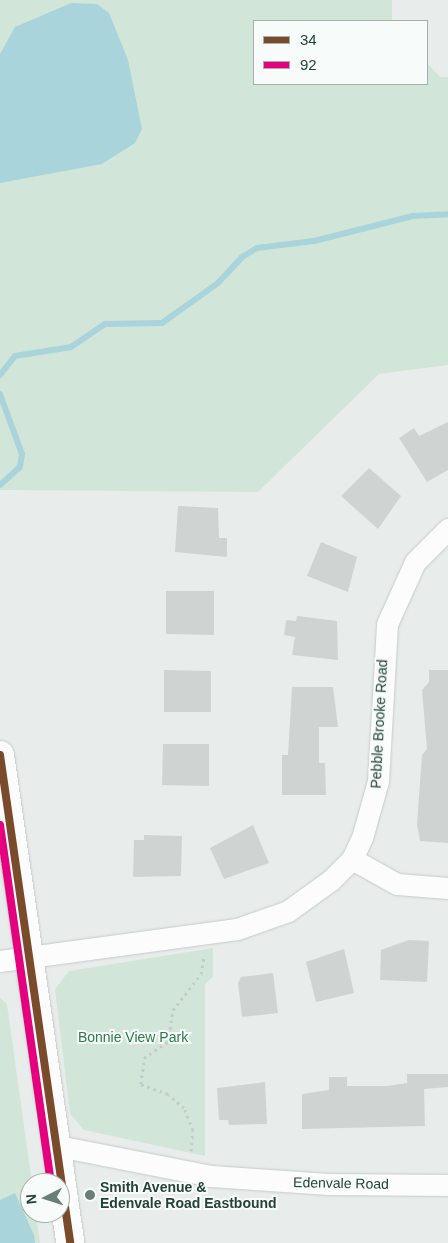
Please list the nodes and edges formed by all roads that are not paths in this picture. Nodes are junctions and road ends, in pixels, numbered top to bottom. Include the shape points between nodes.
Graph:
1 (448, 529) edge
2 (0, 755) edge
3 (352, 859) junction
4 (448, 888) edge
5 (32, 954) junction
6 (0, 961) edge
7 (58, 1146) junction
8 (448, 1184) edge
9 (70, 1243) edge

1 - 3 street, Pebble Brooke Road via 415,562 387,624 378,781
2 - 5 main road
3 - 4 street via 397,884
3 - 5 street, Pebble Brooke Road via 313,895 263,921 236,928
5 - 6 street, Pebble Brooke Road
5 - 7 main road
7 - 8 street, Edenvale Road via 189,1172 328,1184
7 - 9 main road

